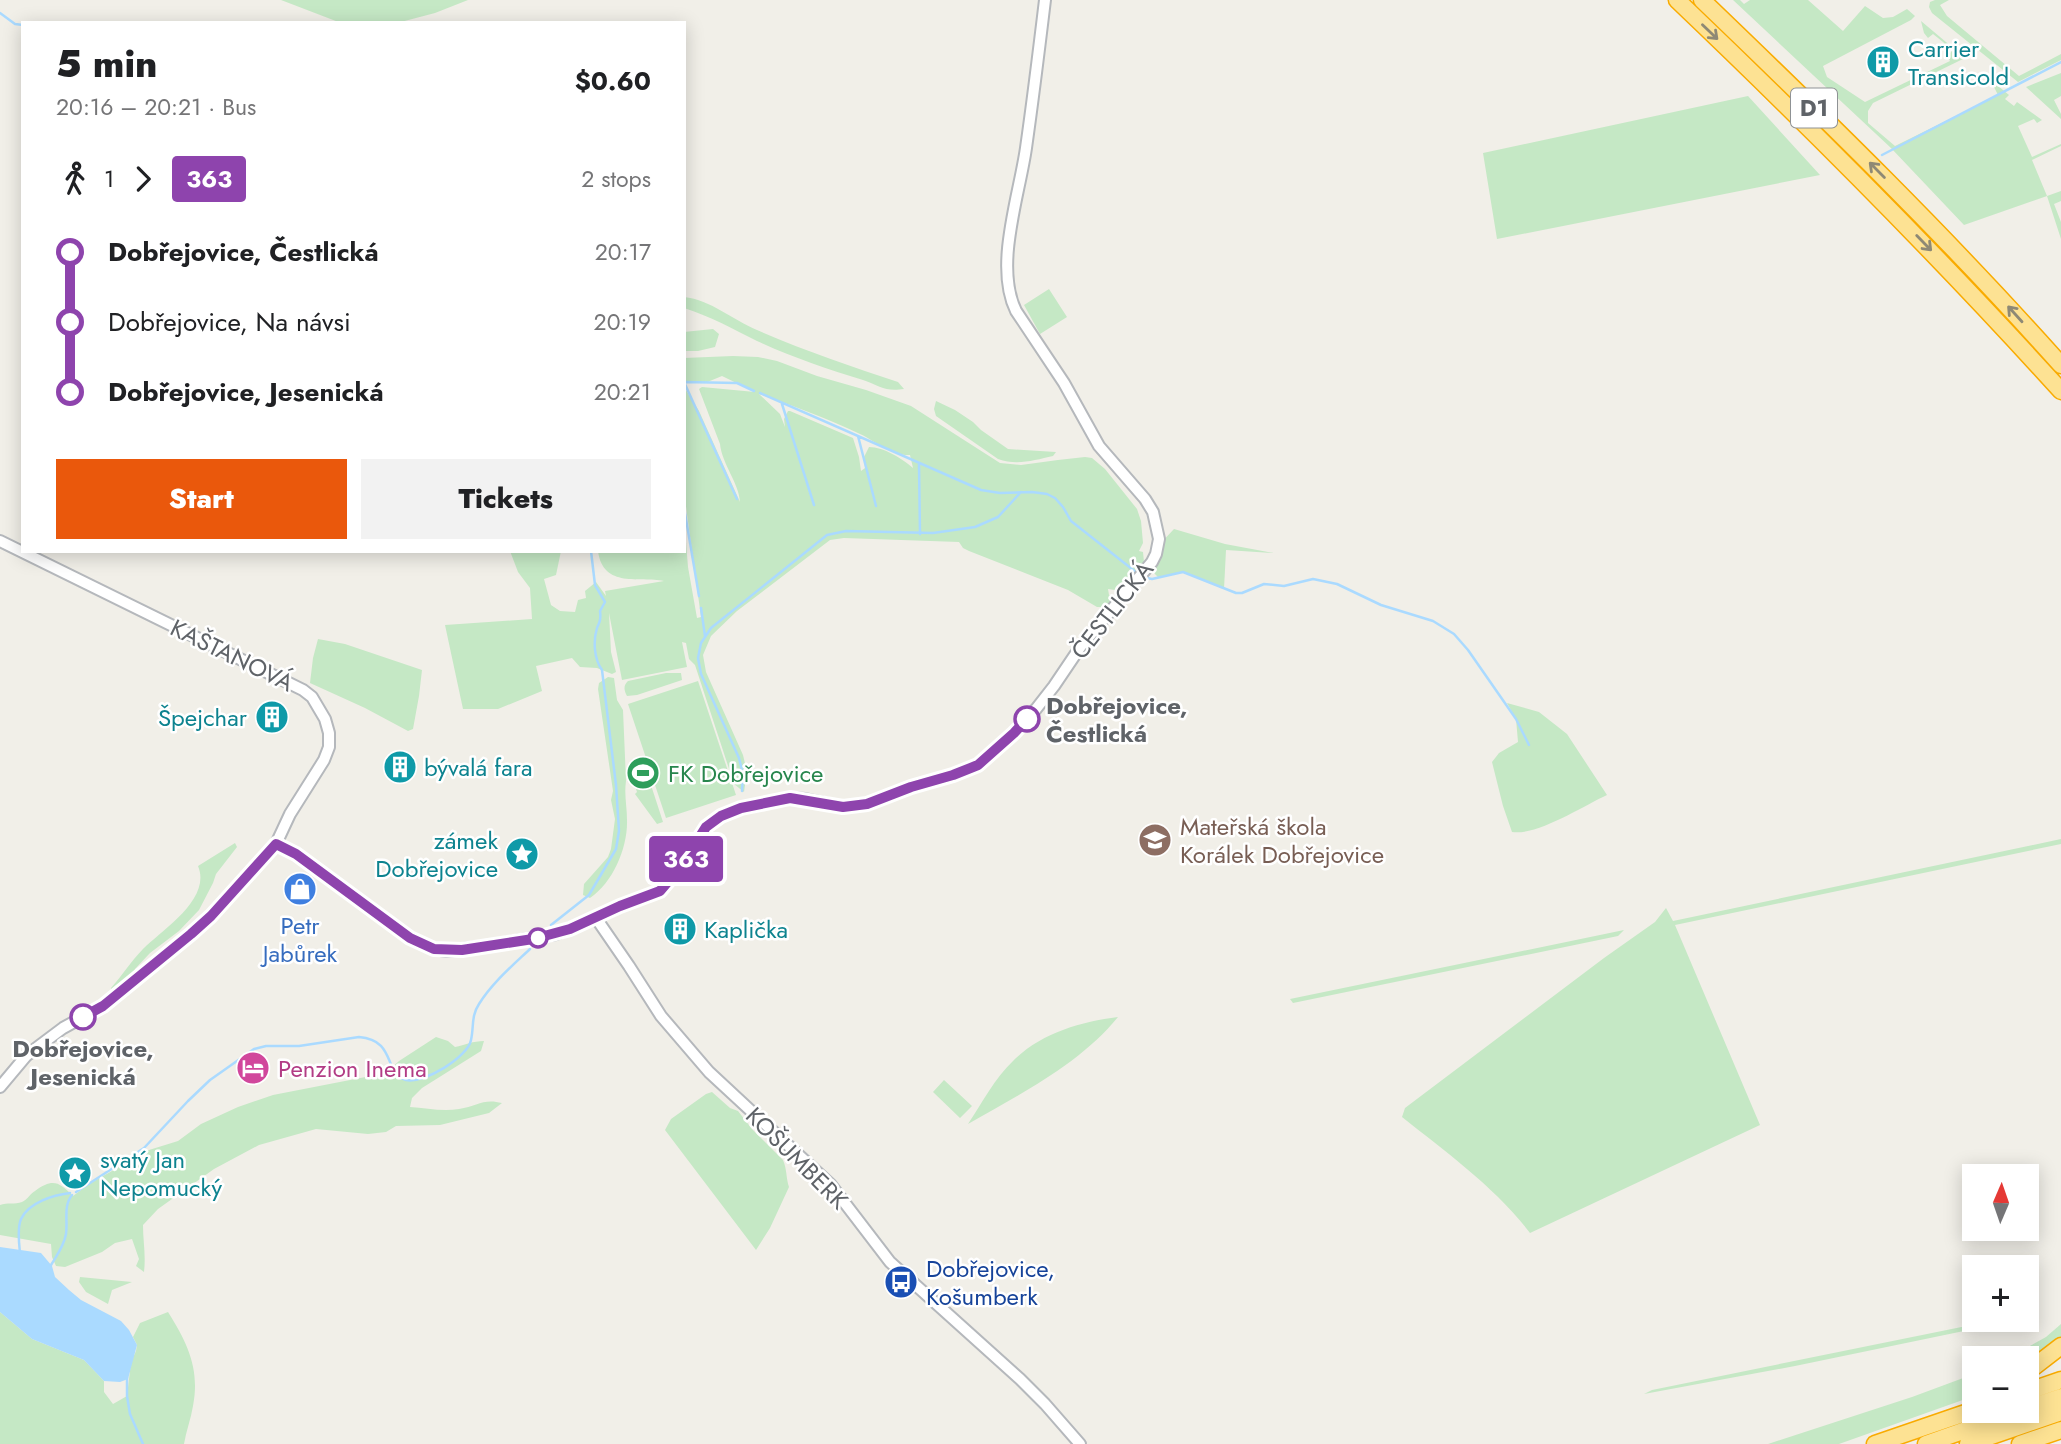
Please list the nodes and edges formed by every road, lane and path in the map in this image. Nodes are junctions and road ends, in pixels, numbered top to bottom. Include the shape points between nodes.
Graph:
1 (1045, 0) edge
2 (1677, 0) edge
3 (1702, 0) edge
4 (2061, 365) edge
5 (2061, 391) edge
6 (0, 541) edge
7 (21, 551) edge
8 (24, 553) edge
9 (276, 844) junction
10 (596, 918) junction
11 (0, 1087) edge
12 (2061, 1346) edge
13 (2039, 1363) edge
14 (2061, 1380) edge
15 (2039, 1388) edge
16 (2061, 1397) edge
17 (2039, 1405) edge
18 (1962, 1408) edge
19 (2061, 1412) edge
20 (1962, 1414) edge
21 (1987, 1423) edge
22 (2061, 1432) edge
23 (1900, 1436) junction
24 (1080, 1444) edge
25 (1875, 1444) edge
26 (1926, 1444) edge
27 (1968, 1444) edge
28 (2020, 1444) edge
29 (2028, 1444) edge

1 - 10 street, ČESTLICKÁ via 1007,282 1016,311 1099,446 1153,512 1159,531 1156,554 1036,709 978,765 867,804 843,807 790,798 721,816 706,827 660,891
2 -> 5 highway, D1 via 1885,203
4 -> 3 highway, D1 via 1925,219
6 - 7 street, KAŠTANOVÁ
8 - 9 street, KAŠTANOVÁ via 312,697 325,719 329,747
9 - 10 street, ČESTLICKÁ via 410,938 434,949 462,950 533,939
9 - 11 street, KAŠTANOVÁ via 191,934 103,1006 26,1056
10 - 24 street, KOŠUMBERK via 661,1016 709,1072 831,1185 891,1262 1020,1379
12 - 13 highway
14 - 15 highway
16 - 17 highway
18 - 23 highway
19 - 27 highway
20 - 23 highway
21 - 26 highway
22 - 28 highway
22 - 29 highway
23 - 25 highway

